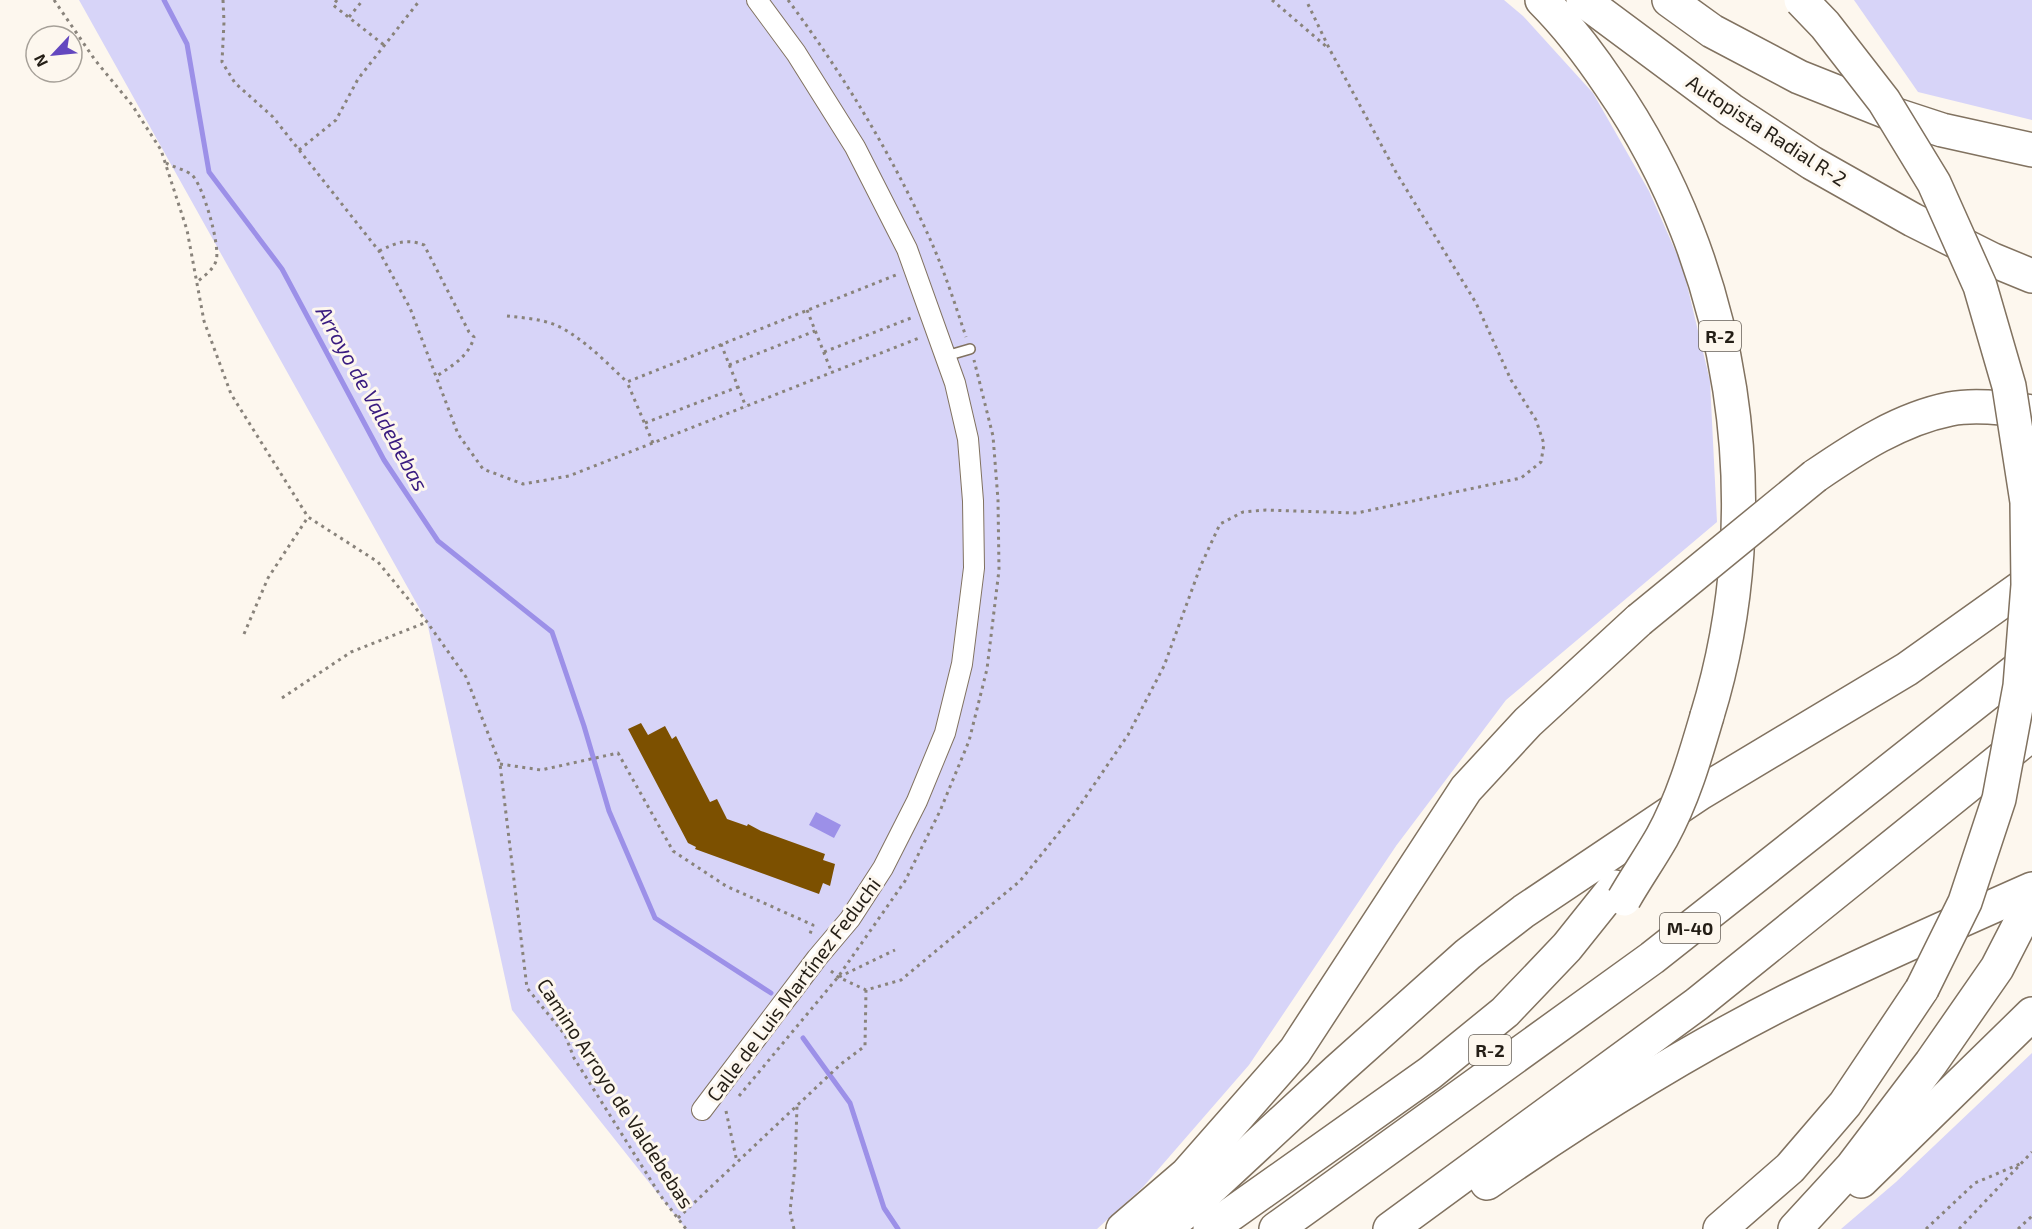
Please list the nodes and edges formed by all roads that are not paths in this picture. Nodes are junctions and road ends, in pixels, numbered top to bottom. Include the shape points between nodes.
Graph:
1 (757, 0) edge
2 (1542, 0) edge
3 (1583, 0) edge
4 (1669, 0) edge
5 (1801, 0) edge
6 (2032, 150) edge
7 (2032, 276) edge
8 (970, 349) dead end
9 (946, 357) junction
10 (2032, 412) edge
11 (2032, 580) edge
12 (2032, 658) edge
13 (2032, 734) edge
14 (2032, 889) edge
15 (1619, 893) junction
16 (2025, 914) edge
17 (2032, 1014) edge
18 (702, 1110) dead end
19 (1339, 1185) junction
20 (1123, 1229) edge
21 (1164, 1229) edge
22 (1210, 1229) edge
23 (1276, 1229) edge
24 (1390, 1229) edge
25 (1422, 1229) edge
26 (1720, 1229) edge
27 (1796, 1229) edge
28 (1805, 1229) edge

1 - 9 street, Calle de Luis Martínez Feduchi via 796,53 855,147 907,249
2 - 15 highway, R-2, bridge via 1590,56 1661,170 1688,230 1712,301 1736,427 1735,565 1714,693 1678,803 1662,836
3 - 7 highway, Autopista Radial R-2 via 1731,110 1812,163 1913,220
4 - 6 highway via 1712,32 1799,76 1942,130
5 - 26 highway, bridge via 1884,101 1934,183 1983,297 2009,386 2027,502 2028,585 2020,686 1999,799 1965,902 1922,989 1845,1104 1790,1168
8 - 9 lane
9 - 18 street, Calle de Luis Martínez Feduchi via 968,439 974,568 963,664 945,733 883,868 850,919
10 - 20 highway, bridge via 2005,407 1950,409 1895,427 1815,476 1639,620 1528,722 1466,789 1295,1051 1187,1174
11 - 21 highway via 1907,669 1700,793 1524,911 1459,962
12 - 19 highway, M-40 via 1652,958
13 - 24 highway via 1697,1004
14 - 25 highway via 1805,992 1712,1041 1559,1135
15 - 19 highway, R-2 via 1603,929 1542,1001
15 - 22 highway via 1505,1012 1430,1073
16 - 27 highway via 1997,968 1924,1072 1852,1167
17 - 28 highway via 1852,1190
19 - 23 highway, M-40

